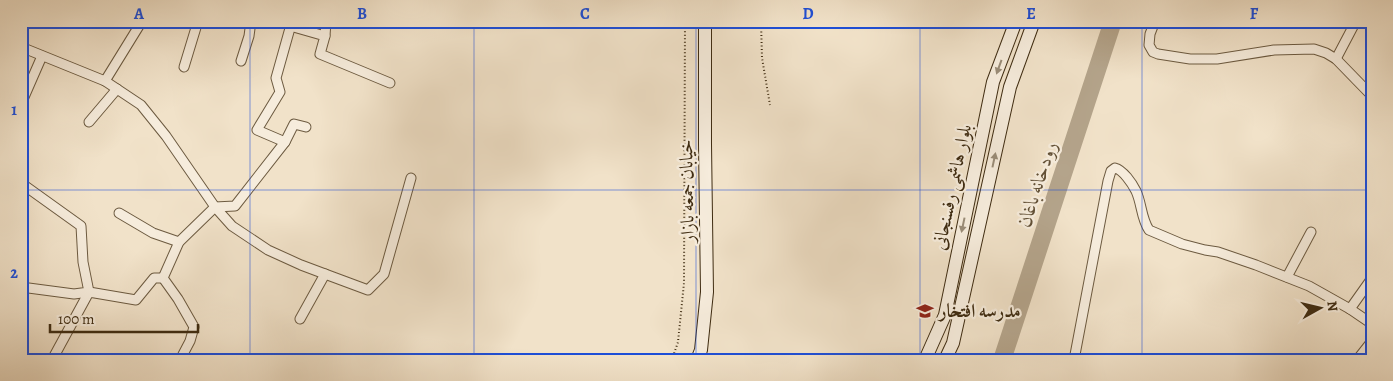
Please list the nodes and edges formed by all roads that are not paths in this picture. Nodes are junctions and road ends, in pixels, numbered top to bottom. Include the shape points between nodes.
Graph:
1 (142, 21) edge
2 (198, 21) edge
3 (251, 21) edge
4 (326, 21) edge
5 (705, 21) edge
6 (1016, 21) edge
7 (1034, 21) edge
8 (1155, 21) edge
9 (1356, 21) edge
10 (291, 24) edge
11 (325, 36) junction
12 (21, 47) edge
13 (42, 56) junction
14 (1336, 59) junction
15 (242, 61) dead end
16 (184, 67) dead end
17 (105, 81) junction
18 (390, 83) dead end
19 (118, 89) junction
20 (1372, 96) edge
21 (21, 104) edge
22 (89, 122) dead end
23 (306, 127) dead end
24 (285, 142) junction
25 (411, 178) dead end
26 (21, 183) edge
27 (215, 208) junction
28 (119, 214) dead end
29 (1310, 232) dead end
30 (179, 242) junction
31 (325, 274) junction
32 (1286, 277) junction
33 (163, 278) junction
34 (1372, 278) edge
35 (21, 287) edge
36 (89, 292) junction
37 (1350, 309) junction
38 (300, 319) dead end
39 (1372, 324) edge
40 (1372, 341) edge
41 (52, 360) edge
42 (180, 360) edge
43 (697, 360) edge
44 (925, 360) edge
45 (945, 360) edge
46 (1074, 360) edge
47 (1357, 360) edge

1 - 17 street
2 - 16 street
3 - 15 street
4 - 11 street
5 - 43 main road, خیابان جمعه بازار via 707,292 701,350
6 -> 44 main road, بلوار هاشمی رفسنجانی via 993,82 945,315
45 -> 7 main road, بلوار هاشمی رفسنجانی via 953,343 1010,87
8 - 14 street via 1149,45 1153,52 1166,56 1217,59 1296,48 1326,52
9 - 14 street
10 - 11 street
10 - 24 street via 276,78 280,92 257,130
11 - 18 street via 320,54
12 - 13 street
13 - 17 street
13 - 21 street
14 - 20 street
17 - 19 street
19 - 22 street
19 - 27 street via 141,105
23 - 24 street via 294,124
24 - 27 street via 235,206
25 - 31 street via 384,274 368,290
26 - 36 street via 81,226
27 - 30 street
27 - 31 street via 232,226 268,250
28 - 30 street via 153,233
29 - 32 street
30 - 33 street
31 - 38 street
32 - 37 street
32 - 46 street via 1218,252 1182,244 1149,230 1136,192 1120,170 1113,169 1109,175
33 - 36 street via 154,278 136,300
33 - 42 street via 194,327
34 - 37 street
35 - 36 street via 74,294
36 - 41 street
37 - 39 street
40 - 47 street

